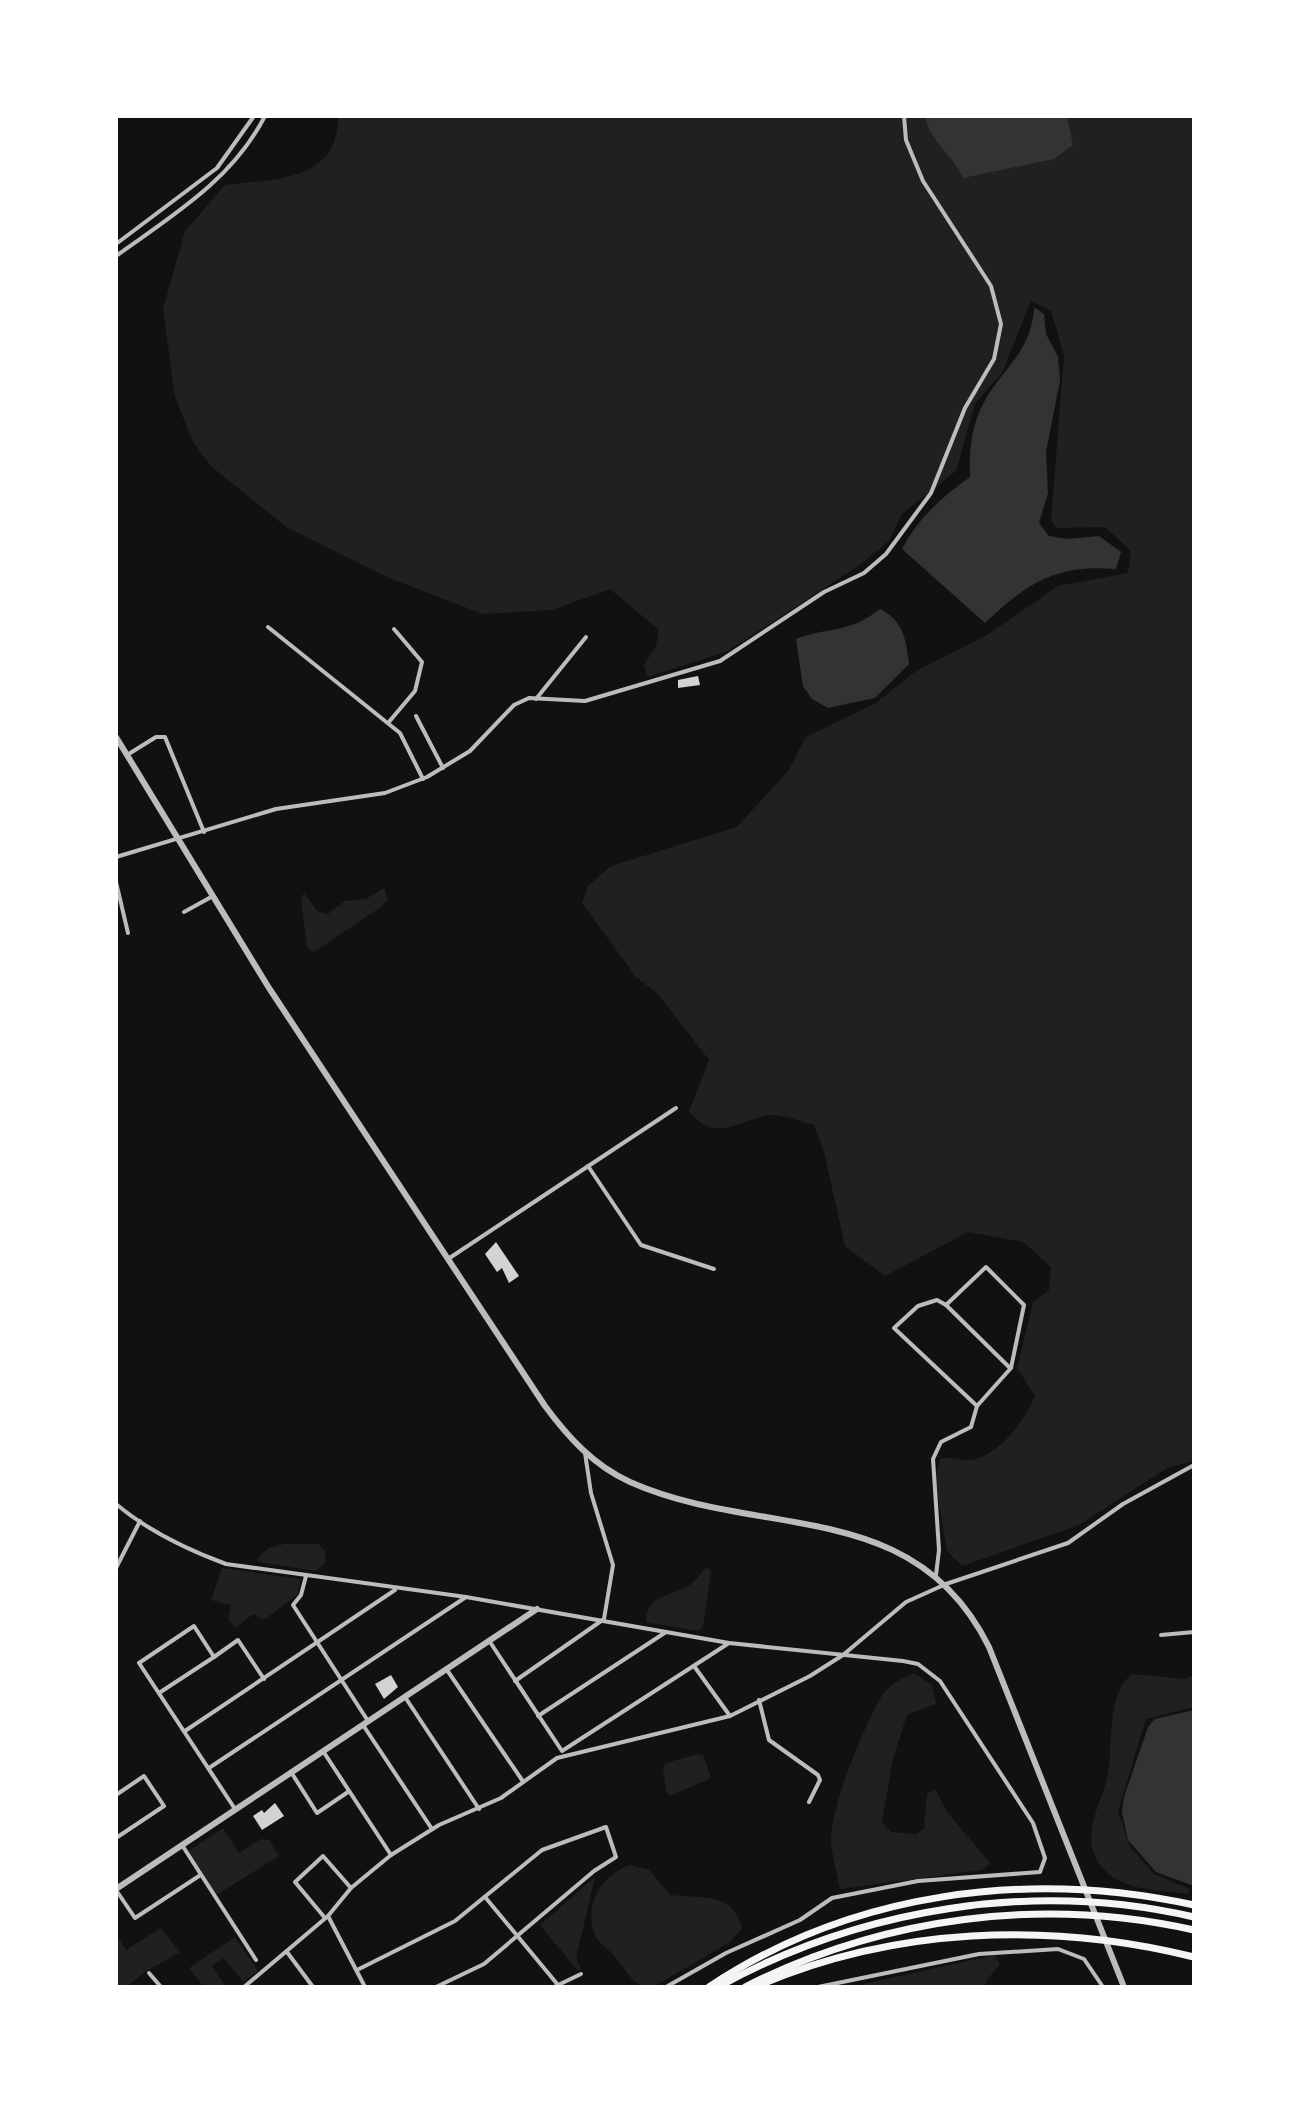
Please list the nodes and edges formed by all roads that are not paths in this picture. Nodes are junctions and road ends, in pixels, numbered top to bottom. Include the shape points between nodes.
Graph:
1 (254, 116) edge
2 (265, 116) edge
3 (904, 116) edge
4 (116, 244) edge
5 (116, 256) edge
6 (268, 627) dead end
7 (394, 629) dead end
8 (586, 637) dead end
9 (536, 699) junction
10 (416, 716) dead end
11 (388, 723) junction
12 (116, 737) edge
13 (126, 755) junction
14 (443, 768) junction
15 (423, 779) junction
16 (204, 832) junction
17 (179, 839) junction
18 (116, 857) edge
19 (116, 882) edge
20 (213, 896) junction
21 (184, 912) dead end
22 (128, 933) dead end
23 (676, 1108) dead end
24 (588, 1166) junction
25 (448, 1259) junction
26 (714, 1269) dead end
27 (946, 1305) junction
28 (1011, 1368) junction
29 (977, 1406) junction
30 (585, 1453) junction
31 (1194, 1465) edge
32 (116, 1504) edge
33 (140, 1521) junction
34 (116, 1568) edge
35 (936, 1575) junction
36 (306, 1576) junction
37 (946, 1584) junction
38 (398, 1589) junction
39 (466, 1597) junction
40 (537, 1609) junction
41 (604, 1619) junction
42 (667, 1631) junction
43 (1194, 1632) edge
44 (1161, 1635) dead end
45 (318, 1642) junction
46 (490, 1642) junction
47 (729, 1643) junction
48 (843, 1655) junction
49 (214, 1657) junction
50 (694, 1666) junction
51 (447, 1670) junction
52 (264, 1679) junction
53 (342, 1680) junction
54 (515, 1681) junction
55 (159, 1693) junction
56 (405, 1697) junction
57 (759, 1700) junction
58 (538, 1716) junction
59 (730, 1716) junction
60 (366, 1723) junction
61 (185, 1731) junction
62 (323, 1751) junction
63 (563, 1753) junction
64 (209, 1768) junction
65 (291, 1772) junction
66 (522, 1780) junction
67 (348, 1792) junction
68 (116, 1795) edge
69 (809, 1802) dead end
70 (235, 1809) junction
71 (479, 1809) junction
72 (432, 1829) junction
73 (116, 1838) edge
74 (182, 1845) junction
75 (391, 1855) junction
76 (199, 1876) junction
77 (351, 1888) junction
78 (116, 1889) edge
79 (1085, 1889) junction
80 (485, 1897) junction
81 (1194, 1905) edge
82 (327, 1917) junction
83 (1194, 1917) edge
84 (1194, 1930) edge
85 (517, 1935) junction
86 (1107, 1941) junction
87 (287, 1952) junction
88 (1194, 1957) edge
89 (256, 1960) dead end
90 (357, 1970) junction
91 (149, 1973) dead end
92 (581, 1974) dead end
93 (246, 1986) edge
94 (556, 1986) edge
95 (161, 1987) edge
96 (313, 1987) edge
97 (365, 1987) edge
98 (436, 1987) edge
99 (666, 1987) edge
100 (709, 1987) edge
101 (718, 1987) edge
102 (745, 1987) edge
103 (755, 1987) edge
104 (818, 1987) edge
105 (1103, 1987) edge
106 (1124, 1987) edge

1 - 4 street via 217,168
2 - 5 street via 223,176
3 - 9 street via 917,169 991,286 1001,324 994,359 965,408 931,493 886,554 864,573 824,592 730,657 585,701
6 - 11 street
7 - 11 street via 422,662 415,691
8 - 9 street
9 - 14 street via 514,705 470,751
10 - 14 street
11 - 15 street via 404,737
12 - 13 street
13 - 16 street via 165,737
13 - 17 street
14 - 15 street
15 - 16 street via 385,793 276,809
16 - 17 street
17 - 18 street
17 - 20 street
19 - 22 street
20 - 21 street
20 - 25 street
23 - 24 street
24 - 25 street
24 - 26 street via 641,1245
25 - 30 street via 545,1406
27 - 28 street
27 - 28 street via 986,1267 1024,1305
27 - 29 street via 937,1300 918,1306 894,1328
28 - 29 street
29 - 35 street via 971,1427 941,1442 933,1459
30 - 35 street via 627,1481 661,1494 858,1535 899,1551
30 - 41 street via 613,1565
31 - 37 street via 1123,1504 1068,1543
32 - 33 street
33 - 34 street
33 - 36 street via 226,1564
35 - 37 street
36 - 38 street
36 - 45 street via 293,1605
37 - 48 street via 892,1610
37 - 79 street via 989,1647
38 - 39 street
38 - 45 street
39 - 40 street
39 - 53 street
40 - 41 street
40 - 46 street
41 - 42 street
41 - 54 street
42 - 47 street
42 - 58 street
43 - 44 street
45 - 52 street
45 - 53 street
46 - 51 street
46 - 54 street
47 - 48 street
47 - 50 street
48 - 57 street
48 - 99 street via 918,1664 940,1681 1033,1823 1044,1866 1033,1875 918,1881 832,1898 800,1920
49 - 52 street via 238,1640
49 - 55 street
49 - 55 street via 194,1626 139,1663
50 - 59 street
50 - 63 street
51 - 56 street
51 - 66 street
52 - 61 street
53 - 60 street
53 - 64 street
54 - 58 street
55 - 61 street
56 - 60 street
56 - 71 street
57 - 59 street
57 - 69 street via 769,1740 818,1775
58 - 63 street
59 - 63 street
60 - 62 street
60 - 72 street
61 - 64 street
62 - 65 street
62 - 67 street
63 - 66 street
64 - 70 street
65 - 67 street via 317,1813
65 - 70 street
66 - 71 street
67 - 75 street
68 - 73 street via 144,1776 164,1806
70 - 74 street
71 - 72 street
72 - 75 street
74 - 76 street
74 - 78 street
75 - 77 street
76 - 78 street via 135,1918
76 - 89 street
77 - 82 street
77 - 82 street via 323,1856 295,1882
79 - 81 highway
79 - 86 street
79 - 100 highway via 974,1893 872,1911 794,1938
80 - 85 street
80 - 85 street via 542,1850 606,1827 616,1857
80 - 90 street via 439,1931
82 - 87 street
82 - 90 street
83 - 101 highway via 1060,1902 951,1908 877,1923 786,1954
84 - 102 highway via 1062,1914 980,1917 912,1927 819,1954
85 - 94 street
85 - 98 street via 484,1964
86 - 88 highway
86 - 103 highway via 1045,1935 950,1938 834,1958
86 - 106 street
87 - 93 street
87 - 96 street
90 - 97 street
91 - 95 street
92 - 94 street
104 - 105 street via 979,1954 1058,1949 1084,1959

